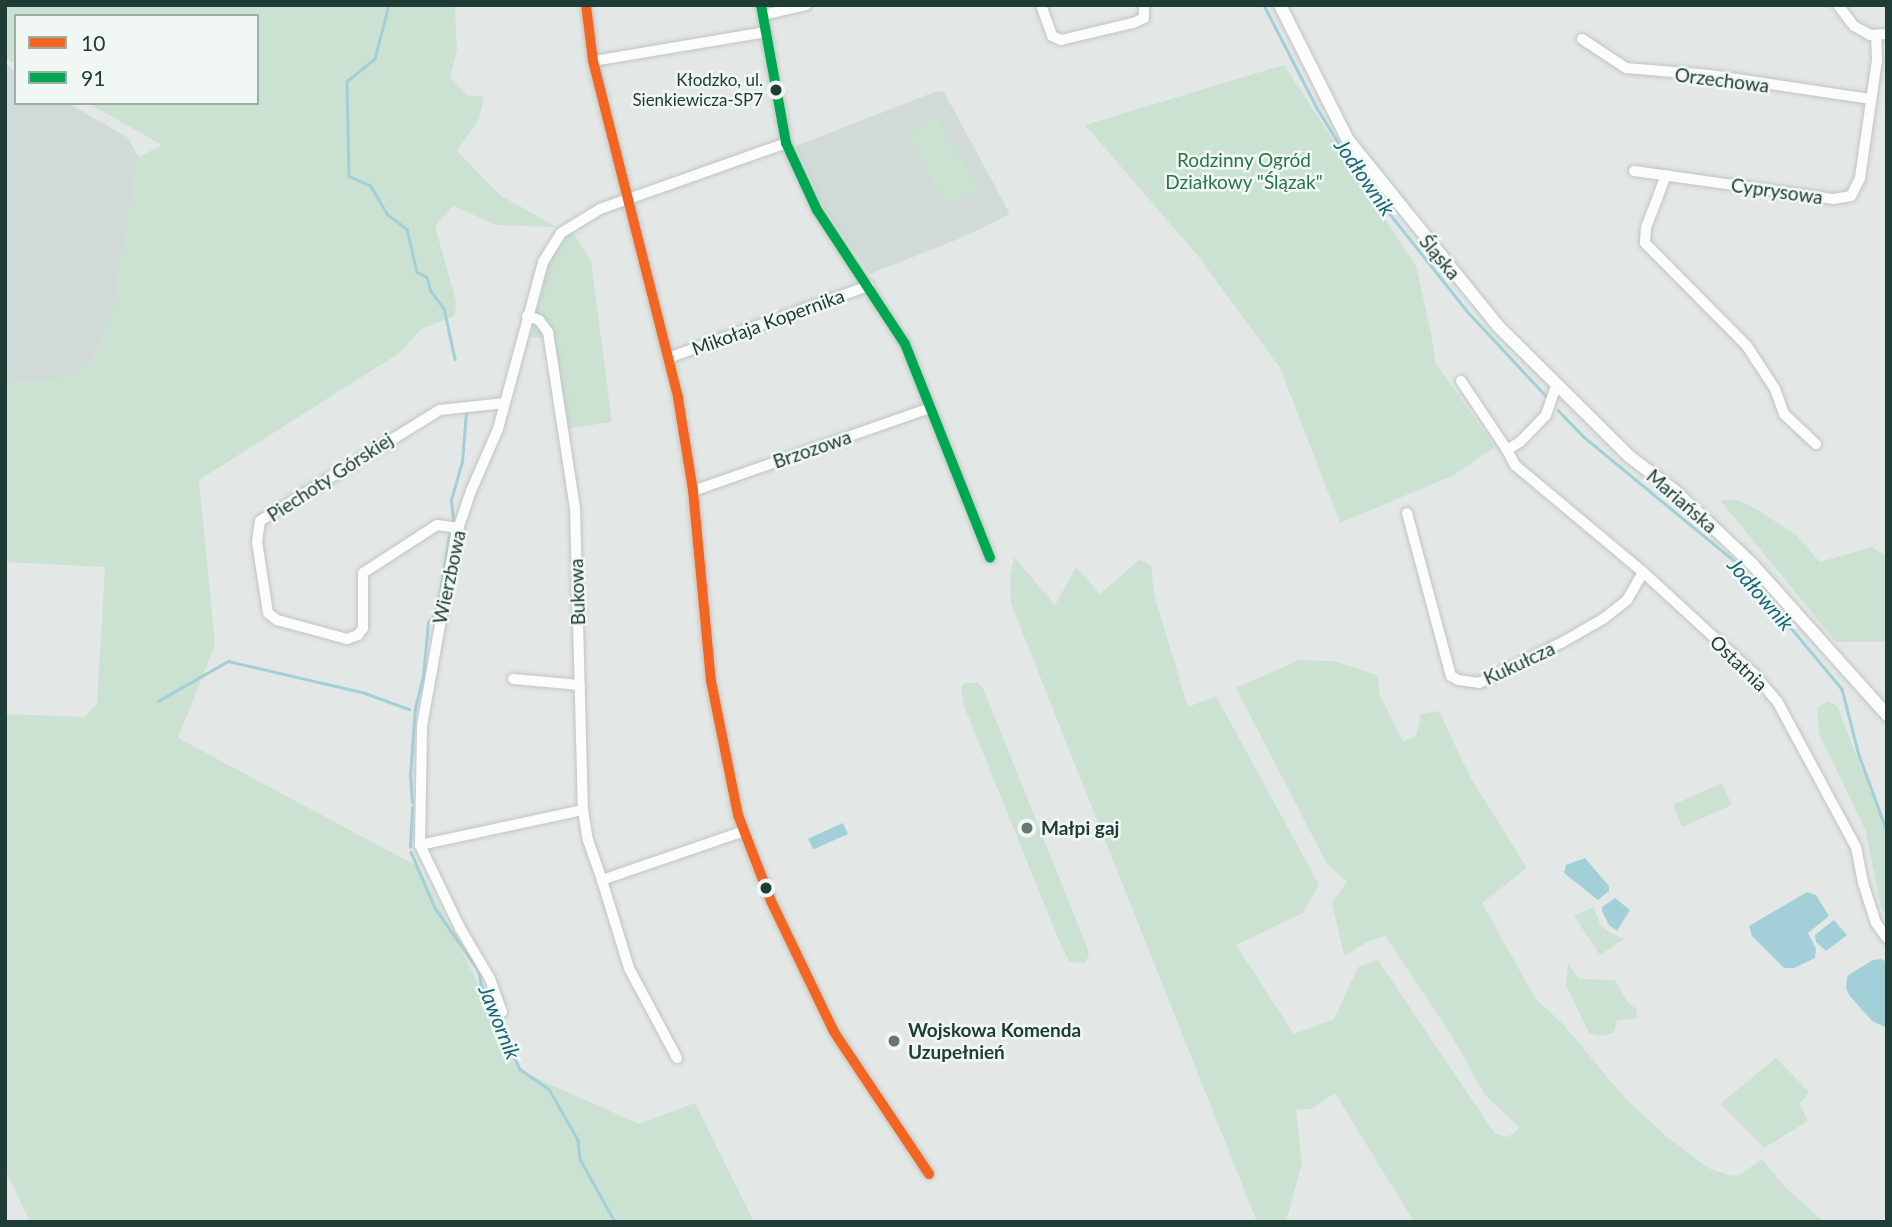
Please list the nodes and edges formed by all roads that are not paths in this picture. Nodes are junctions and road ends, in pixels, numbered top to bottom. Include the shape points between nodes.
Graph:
1 (586, 5) edge
2 (806, 5) edge
3 (1041, 5) edge
4 (1144, 5) edge
5 (1280, 5) edge
6 (1838, 5) edge
7 (762, 10) edge
8 (766, 32) junction
9 (1881, 35) edge
10 (1582, 38) dead end
11 (593, 61) junction
12 (1871, 99) junction
13 (786, 143) junction
14 (1634, 171) dead end
15 (1665, 176) junction
16 (626, 201) junction
17 (868, 286) junction
18 (527, 316) junction
19 (668, 358) junction
20 (1461, 381) dead end
21 (1556, 386) junction
22 (505, 403) junction
23 (930, 408) junction
24 (1816, 444) dead end
25 (1507, 450) junction
26 (694, 491) junction
27 (1407, 513) dead end
28 (459, 528) junction
29 (990, 558) dead end
30 (1643, 572) junction
31 (513, 679) dead end
32 (580, 685) junction
33 (1887, 715) edge
34 (583, 810) junction
35 (744, 831) junction
36 (420, 845) junction
37 (602, 880) junction
38 (1887, 938) edge
39 (502, 1012) dead end
40 (677, 1058) dead end
41 (929, 1174) dead end

1 - 11 street
2 - 7 street
3 - 4 street via 1052,36 1061,40 1144,18
5 - 21 street, Śląska via 1348,140 1480,306
6 - 9 street via 1854,26
7 - 8 street
8 - 11 street
8 - 13 street
9 - 12 street, Cyprysowa
10 - 12 street, Orzechowa via 1626,68 1710,75
11 - 16 street
12 - 15 street, Cyprysowa via 1860,178 1851,196 1834,199
13 - 16 street, Wierzbowa
13 - 17 street via 817,209
14 - 15 street, Cyprysowa
15 - 24 street via 1645,243 1746,346 1775,389 1784,414
16 - 18 street, Wierzbowa via 600,209 561,233 543,262
16 - 19 street
17 - 19 street, Mikołaja Kopernika
17 - 23 street via 905,344
18 - 22 street, Wierzbowa
18 - 32 street, Bukowa via 539,320 548,332 575,508
19 - 26 street
20 - 25 street, Ostatnia
21 - 25 street via 1546,415
21 - 33 street, Mariańska via 1752,564
22 - 28 street, Wierzbowa
22 - 28 street, Piechoty Górskiej via 440,410 260,522 257,542 268,613 277,620 347,639 358,635 363,628 363,573 437,525
23 - 26 street, Brzozowa
23 - 29 street
25 - 30 street, Ostatnia via 1515,465
26 - 35 street via 711,681
27 - 30 street, Kukułcza via 1451,676 1458,680 1479,683 1562,643 1627,600
28 - 36 street, Wierzbowa via 422,726
30 - 38 street, Ostatnia via 1754,674 1777,702 1856,847 1869,903
31 - 32 street
32 - 34 street, Bukowa
34 - 36 street
34 - 37 street, Bukowa
35 - 37 street
35 - 41 street via 789,941 834,1032
36 - 39 street via 490,979
37 - 40 street, Bukowa via 629,968

